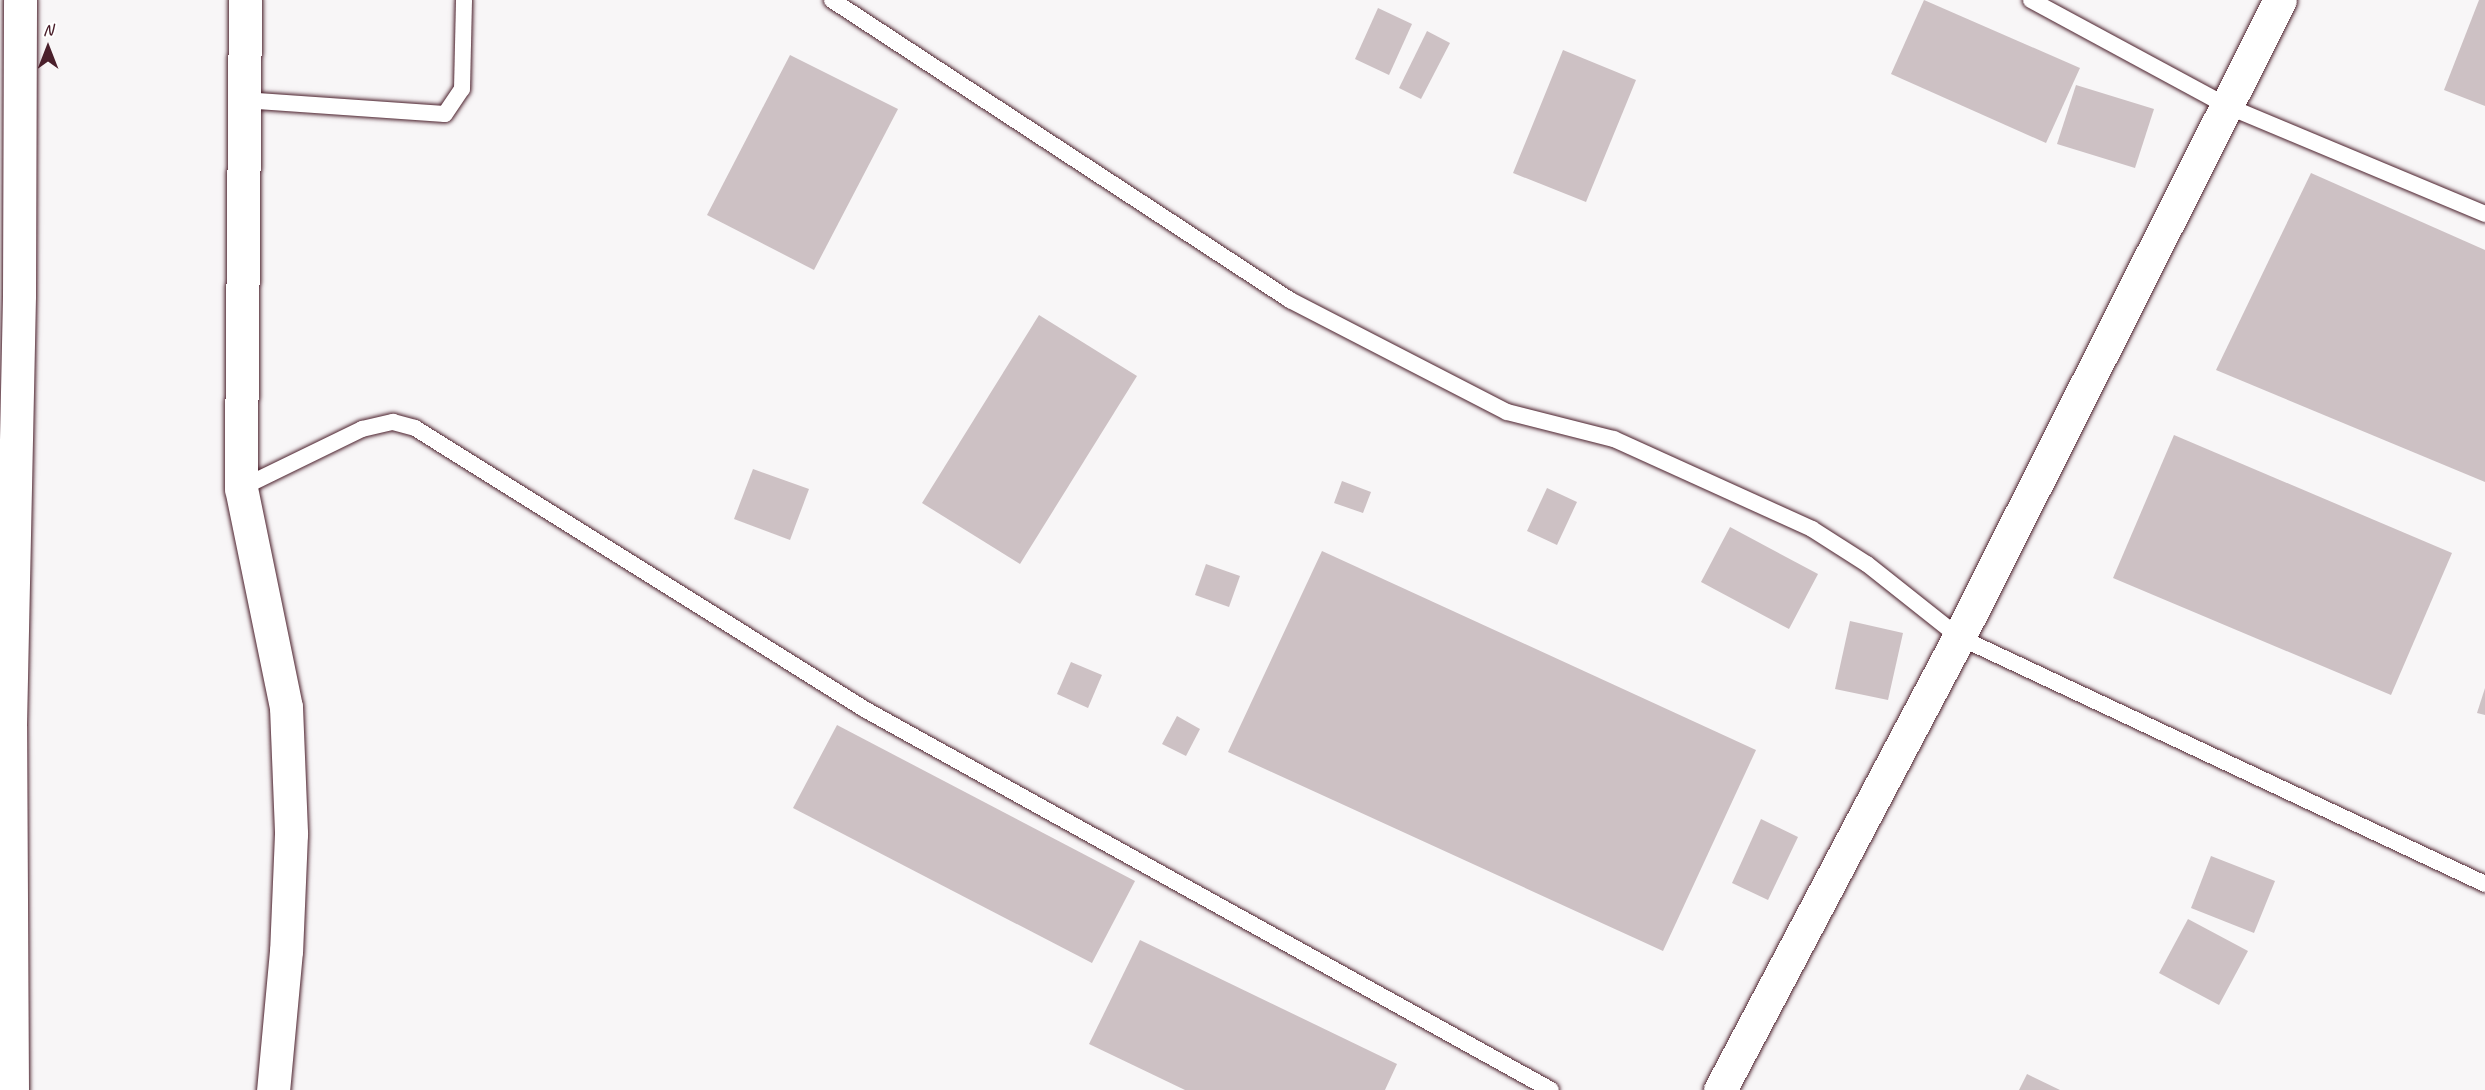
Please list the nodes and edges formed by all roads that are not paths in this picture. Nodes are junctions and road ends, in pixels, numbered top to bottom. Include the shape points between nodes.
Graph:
1 (20, 0) edge
2 (245, 0) edge
3 (464, 0) edge
4 (832, 0) edge
5 (2031, 0) edge
6 (2280, 0) edge
7 (243, 100) junction
8 (2227, 106) junction
9 (2485, 214) edge
10 (241, 488) junction
11 (1959, 637) junction
12 (2485, 884) edge
13 (12, 1090) edge
14 (273, 1090) edge
15 (1551, 1090) edge
16 (1720, 1090) edge

1 - 13 street via 19,295 10,726
2 - 7 street
3 - 7 lane via 462,89 445,114
4 - 11 lane via 1290,300 1507,412 1614,439 1812,529 1867,564
5 - 8 lane
6 - 8 street
7 - 10 street
8 - 9 lane
8 - 11 street
10 - 14 street via 286,707 291,834 286,951
10 - 15 lane via 362,429 393,422 415,428 866,710
11 - 12 lane
11 - 16 street

